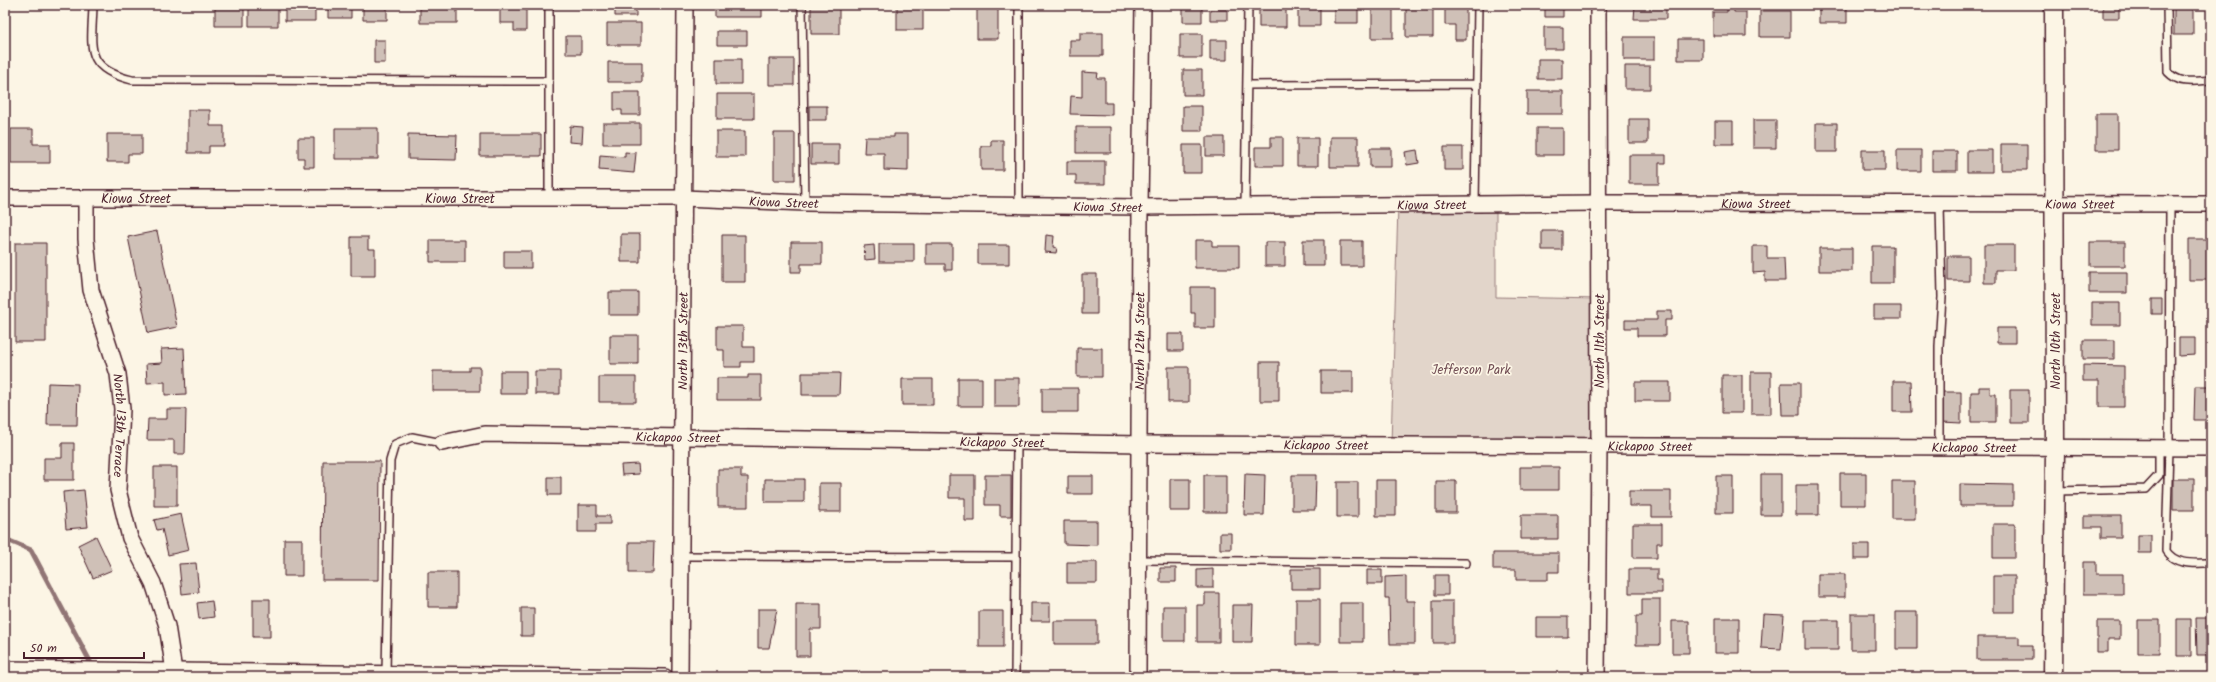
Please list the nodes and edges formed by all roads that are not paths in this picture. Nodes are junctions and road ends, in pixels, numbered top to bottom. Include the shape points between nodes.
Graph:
1 (93, 5) edge
2 (549, 5) edge
3 (684, 5) edge
4 (802, 5) edge
5 (1019, 5) edge
6 (1143, 5) edge
7 (1248, 5) edge
8 (1478, 5) edge
9 (1598, 5) edge
10 (2054, 5) edge
11 (2167, 5) edge
12 (2211, 80) edge
13 (548, 81) junction
14 (1477, 84) junction
15 (1247, 85) junction
16 (5, 198) edge
17 (683, 198) junction
18 (86, 199) junction
19 (549, 199) junction
20 (805, 203) junction
21 (1599, 203) junction
22 (1940, 204) junction
23 (2170, 204) junction
24 (2211, 204) edge
25 (1019, 205) junction
26 (1475, 205) junction
27 (2054, 205) junction
28 (1245, 206) junction
29 (1140, 207) junction
30 (681, 438) junction
31 (442, 443) joint
32 (1018, 443) junction
33 (1141, 444) junction
34 (1599, 446) junction
35 (1939, 447) junction
36 (2055, 447) junction
37 (2164, 448) junction
38 (2211, 448) edge
39 (2055, 491) junction
40 (680, 556) junction
41 (1016, 557) junction
42 (1140, 560) junction
43 (1466, 563) dead end
44 (2211, 563) edge
45 (5, 669) edge
46 (174, 670) junction
47 (386, 673) junction
48 (665, 677) edge
49 (680, 677) edge
50 (1015, 677) edge
51 (1138, 677) edge
52 (1597, 677) edge
53 (2053, 677) edge

1 - 13 lane via 94,59 110,73 132,80
2 - 13 lane
3 - 17 street, North 13th Street
4 - 20 lane
5 - 25 lane
6 - 29 street, North 12th Street
7 - 15 lane
8 - 14 lane
9 - 21 street, North 11th Street
10 - 27 street, North 10th Street
11 - 12 lane via 2168,72 2174,79 2182,82
13 - 19 lane
14 - 15 lane
14 - 26 lane
15 - 28 lane
16 - 18 street, Kiowa Street
17 - 19 street, Kiowa Street
17 - 20 street, Kiowa Street
17 - 30 street, North 13th Street
18 - 19 street, Kiowa Street
18 - 46 street, North 13th Terrace via 90,290 118,374 122,409 118,490 130,538 153,582 167,626
20 - 25 street, Kiowa Street
21 - 22 street, Kiowa Street
21 - 26 street, Kiowa Street
21 - 34 street, North 11th Street
22 - 27 street, Kiowa Street
22 - 35 lane via 1942,297 1939,346
23 - 24 street, Kiowa Street
23 - 27 street, Kiowa Street
23 - 37 lane
25 - 29 street, Kiowa Street
26 - 28 street, Kiowa Street
27 - 36 street, North 10th Street
28 - 29 street, Kiowa Street
29 - 33 street, North 12th Street
30 - 31 street, Kickapoo Street via 485,434
30 - 32 street, Kickapoo Street
30 - 40 street, North 13th Street
31 - 47 lane via 412,437 395,444 390,461
32 - 33 street, Kickapoo Street
32 - 41 lane
33 - 34 street, Kickapoo Street
33 - 42 street, North 12th Street
34 - 35 street, Kickapoo Street
34 - 52 street, North 11th Street
35 - 36 street, Kickapoo Street
36 - 37 street, Kickapoo Street
36 - 39 street, North 10th Street
37 - 38 street, Kickapoo Street
37 - 39 lane via 2159,475 2146,490
37 - 44 lane via 2166,551 2171,559 2180,562
39 - 53 street, North 10th Street
40 - 41 lane
40 - 49 street, North 13th Street
41 - 50 lane
42 - 43 lane
42 - 51 street, North 12th Street
45 - 46 street
46 - 47 street
47 - 48 street

